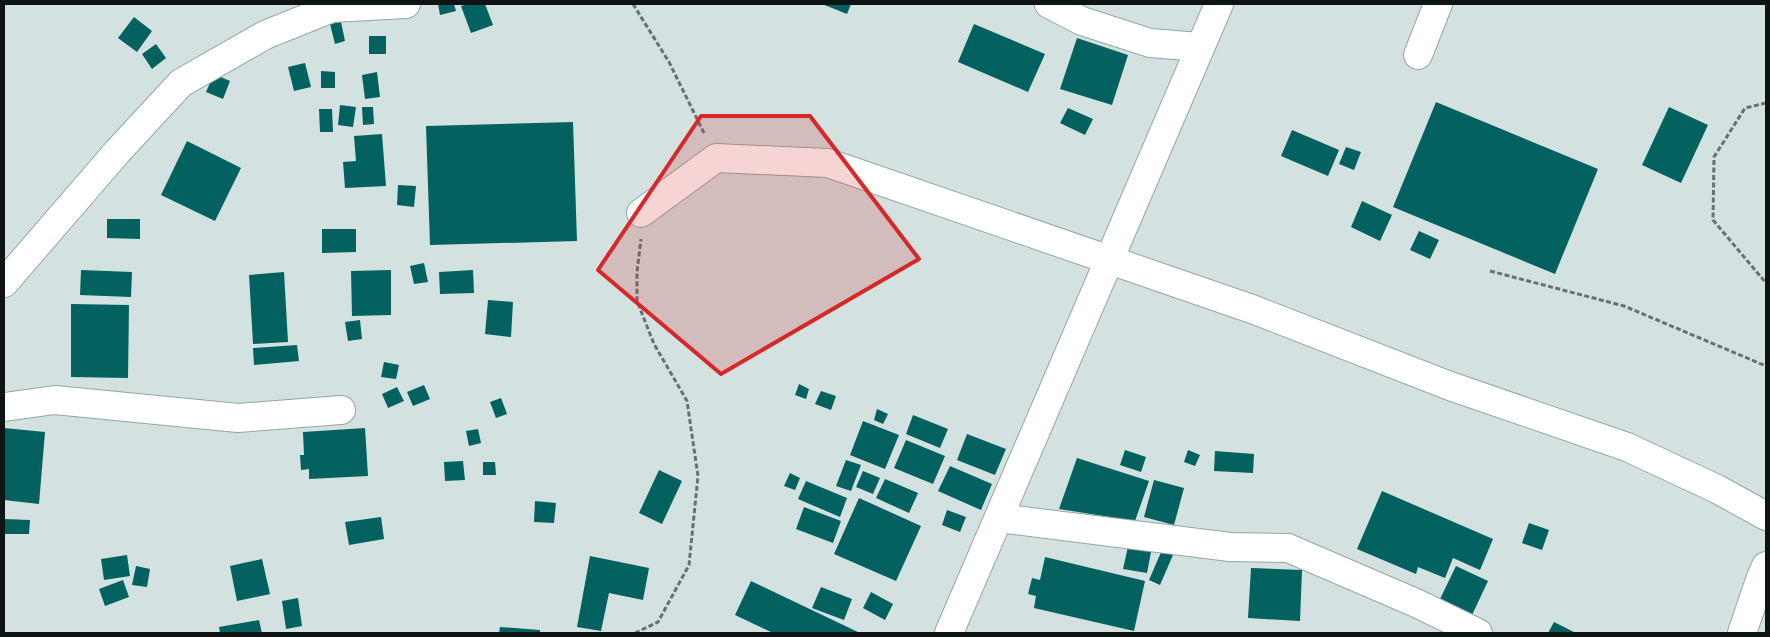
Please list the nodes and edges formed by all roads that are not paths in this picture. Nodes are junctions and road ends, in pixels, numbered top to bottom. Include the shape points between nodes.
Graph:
1 (406, 4) edge
2 (1049, 4) edge
3 (1219, 4) edge
4 (1438, 4) edge
5 (1200, 47) junction
6 (1418, 55) dead end
7 (641, 213) road end
8 (1110, 260) junction
9 (4, 283) edge
10 (4, 407) edge
11 (341, 410) dead end
12 (1766, 516) edge
13 (999, 518) junction
14 (1766, 566) edge
15 (949, 633) edge
16 (1478, 633) edge
17 (1742, 633) edge

1 - 9 street via 332,8 266,36 181,83 118,150
2 - 5 street via 1082,21 1150,43
3 - 5 street
4 - 6 street
5 - 8 street
7 - 8 street via 716,158 828,163
8 - 12 street via 1252,309 1450,386 1627,447
8 - 13 street
10 - 11 street via 55,400 238,418
13 - 15 street
13 - 16 street via 1230,547 1288,548
14 - 17 street

